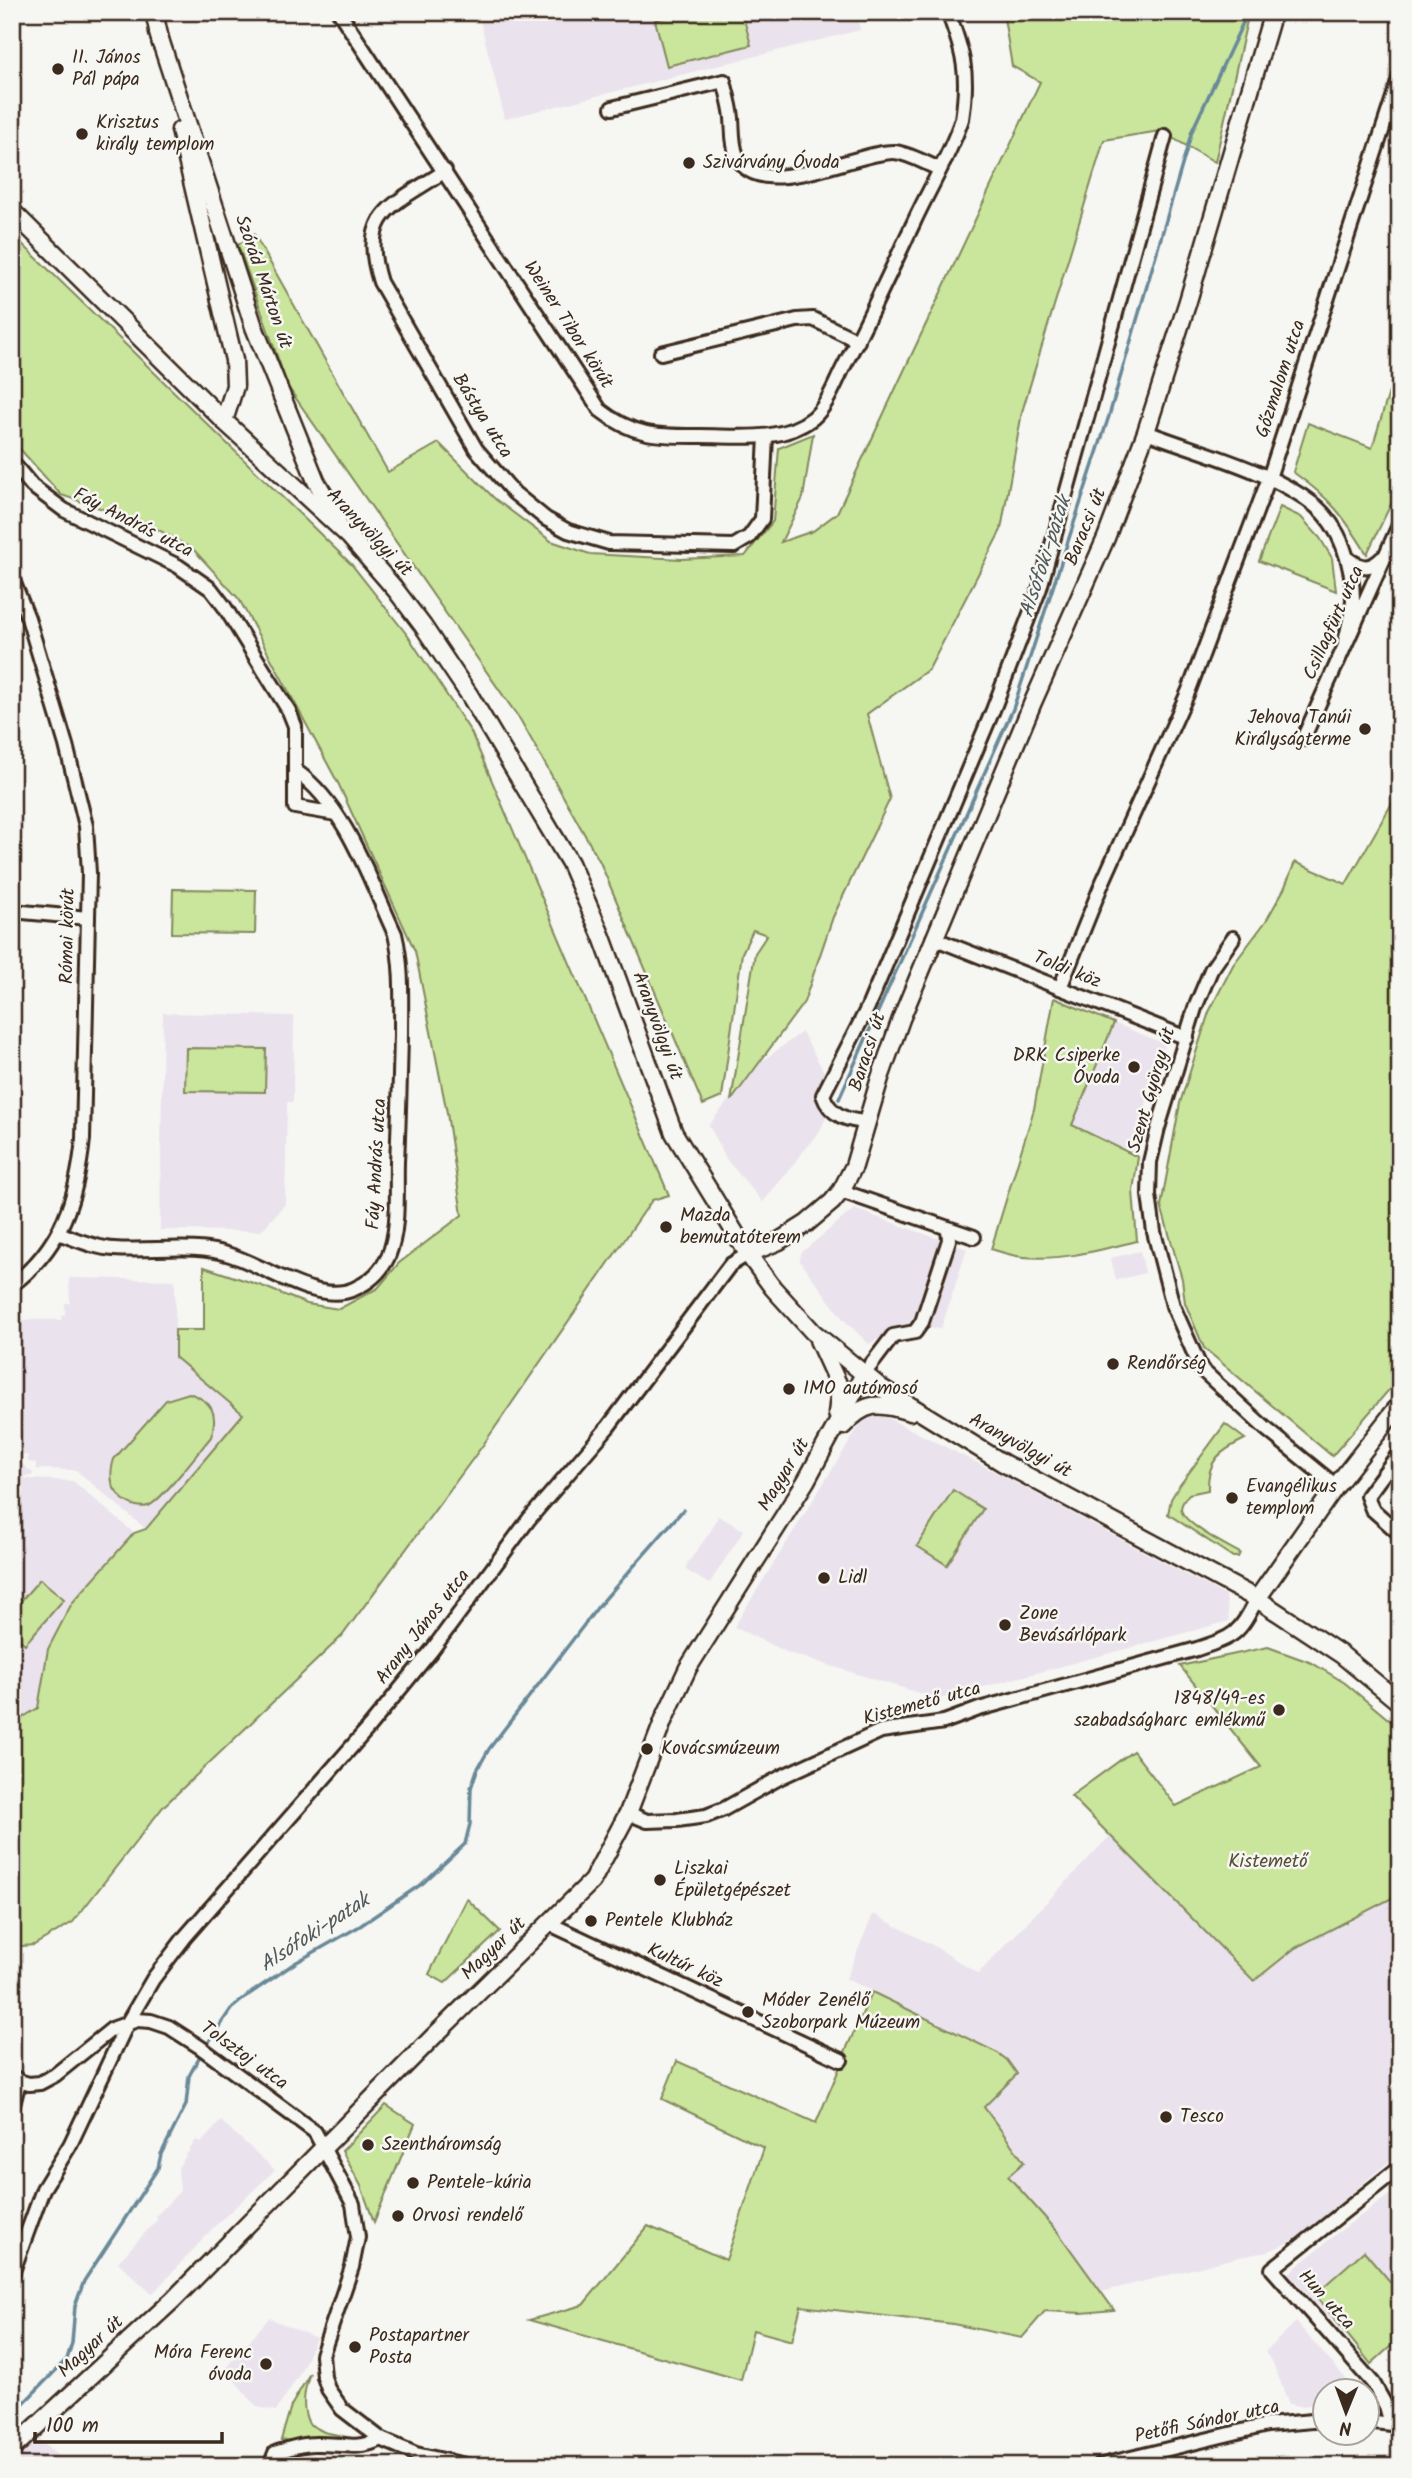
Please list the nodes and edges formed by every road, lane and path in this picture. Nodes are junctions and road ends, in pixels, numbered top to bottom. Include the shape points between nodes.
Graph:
1 (154, 12) edge
2 (339, 12) edge
3 (948, 12) edge
4 (1273, 12) edge
5 (158, 33) junction
6 (1400, 76) edge
7 (612, 108) dead end
8 (1165, 136) dead end
9 (940, 169) junction
10 (445, 171) junction
11 (12, 211) edge
12 (858, 341) junction
13 (661, 353) dead end
14 (224, 421) junction
15 (1146, 432) junction
16 (766, 436) junction
17 (12, 462) edge
18 (1269, 478) junction
19 (1400, 523) edge
20 (349, 537) junction
21 (1385, 556) junction
22 (1348, 559) junction
23 (12, 578) edge
24 (1345, 642) junction
25 (1303, 739) dead end
26 (296, 771) junction
27 (336, 814) junction
28 (12, 911) edge
29 (88, 918) junction
30 (933, 938) junction
31 (1233, 938) dead end
32 (1059, 988) junction
33 (1187, 1038) junction
34 (868, 1122) junction
35 (841, 1191) junction
36 (948, 1228) junction
37 (58, 1233) junction
38 (974, 1237) dead end
39 (779, 1241) junction
40 (748, 1254) junction
41 (763, 1275) junction
42 (12, 1284) edge
43 (813, 1332) junction
44 (864, 1374) junction
45 (1400, 1404) edge
46 (931, 1419) junction
47 (830, 1440) junction
48 (1400, 1452) edge
49 (1336, 1486) junction
50 (1400, 1534) edge
51 (1257, 1599) junction
52 (1400, 1703) edge
53 (628, 1813) junction
54 (550, 1924) junction
55 (128, 2022) junction
56 (841, 2060) dead end
57 (16, 2078) edge
58 (12, 2109) edge
59 (323, 2148) junction
60 (1400, 2167) edge
61 (12, 2274) edge
62 (1310, 2421) edge
63 (1395, 2425) edge
64 (382, 2439) junction
65 (12, 2449) edge
66 (270, 2466) edge
67 (470, 2466) edge
68 (1098, 2466) edge

1 - 5 street, Szórád Márton út
2 - 10 street, Weiner Tibor körút
3 - 9 street, Weiner Tibor körút via 964,58 966,87 962,118
4 - 15 street, Baracsi út
5 - 14 street, Szórád Márton út via 234,360 235,386
5 - 20 street, Szórád Márton út via 254,327 316,481
6 - 18 street, Gőzmalom utca
7 - 9 street via 724,81 737,157 744,166 769,177 788,177 893,152
8 - 34 street, Baracsi út via 1040,588 868,1007 823,1096 841,1117
9 - 12 street, Weiner Tibor körút
10 - 16 street, Weiner Tibor körút via 587,392 608,416 636,432 656,436
10 - 16 street, Bástya utca via 387,209 372,238 374,263 380,282 476,449 525,503 568,531 609,544 734,546 749,537 762,519
11 - 14 street, Aranyvölgyi út
12 - 13 street via 813,319
12 - 16 street, Weiner Tibor körút via 814,417 790,431
14 - 20 street, Aranyvölgyi út
15 - 18 street
15 - 30 street, Baracsi út via 1106,538
17 - 26 street, Fáy András utca via 32,486 64,510 178,566 211,589 289,711 295,726
18 - 22 street via 1315,505
18 - 32 street, Gőzmalom utca via 1189,690
19 - 21 street, Csillagfürt utca
20 - 40 street, Aranyvölgyi út via 430,636 565,853 602,937 674,1133
21 - 22 street via 1366,568
21 - 24 street, Csillagfürt utca
22 - 24 street via 1353,598
23 - 29 street, Római körút via 28,618 83,813 89,855
24 - 25 street, Csillagfürt utca
26 - 27 street, Fáy András utca via 314,785
26 - 27 street, Fáy András utca via 295,807
27 - 37 street, Fáy András utca via 395,934 401,976 394,1237 379,1273 340,1294 328,1293 215,1250 111,1249
28 - 29 street
29 - 37 street, Római körút via 82,1150 73,1201
30 - 32 street, Toldi köz
30 - 34 street, Baracsi út via 892,1042
31 - 33 street, Szent György út via 1211,970
32 - 33 street, Toldi köz
33 - 49 street, Szent György út via 1150,1162 1154,1232 1173,1306 1201,1368
34 - 35 street, Baracsi út
35 - 36 street
35 - 39 street, Baracsi út via 806,1224
36 - 38 street
36 - 44 street via 949,1240 922,1322 915,1332 893,1336
37 - 42 street, Római körút
39 - 40 street, Baracsi út
39 - 41 street
40 - 41 street, Aranyvölgyi út
40 - 55 street, Arany János utca via 730,1265 608,1427 529,1520 369,1727 186,1937 153,1979
41 - 43 street, Aranyvölgyi út
43 - 44 street, Aranyvölgyi út
43 - 47 street via 840,1388
44 - 46 street, Aranyvölgyi út
44 - 47 street, Magyar út
45 - 49 street
46 - 47 street via 869,1405 855,1412
46 - 51 street, Aranyvölgyi út via 1003,1463
47 - 53 street, Magyar út via 688,1668
48 - 50 street via 1367,1496 1372,1509
49 - 51 street
51 - 52 street, Aranyvölgyi út via 1342,1655
51 - 53 street, Kistemető utca via 1241,1629 1225,1640 944,1722 881,1731 706,1816 646,1821
53 - 54 street, Magyar út via 592,1881
54 - 56 street, Kultúr köz
54 - 59 street, Magyar út
55 - 57 street, Arany János utca via 97,2040 55,2076 29,2084
55 - 59 street, Tolsztoj utca via 151,2021 169,2027 205,2050 315,2132
55 - 61 street, Arany János utca via 70,2145 43,2189
57 - 58 street
59 - 64 street via 353,2204 358,2237 322,2355 324,2377 342,2409
59 - 65 street, Magyar út via 173,2300
60 - 63 street, Hun utca via 1272,2269 1373,2383
62 - 68 street, Petőfi Sándor utca via 1267,2425
64 - 66 street via 355,2447 295,2446 275,2453
64 - 67 street via 416,2454

